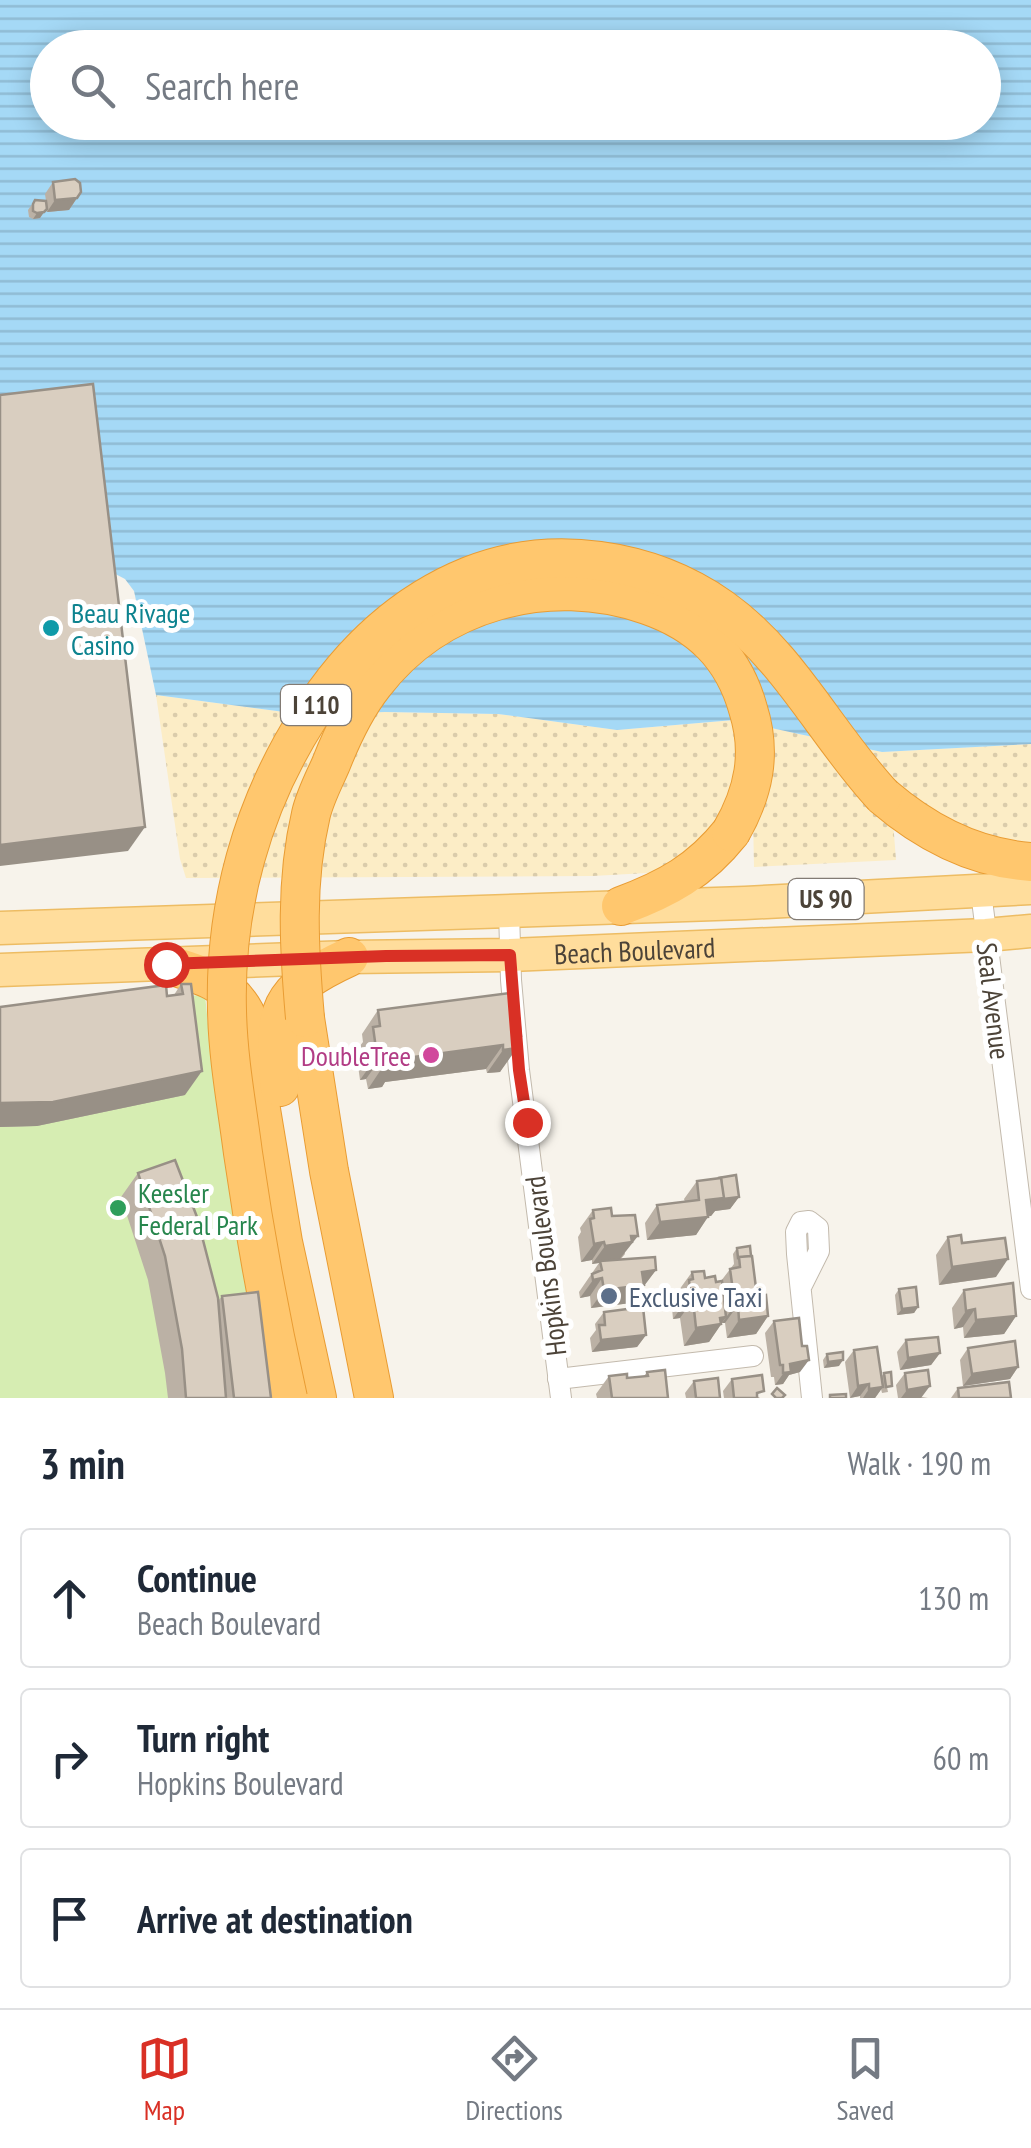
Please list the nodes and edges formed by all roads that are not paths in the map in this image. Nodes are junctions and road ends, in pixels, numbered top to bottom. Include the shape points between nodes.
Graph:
1 (1031, 862) edge
2 (1031, 888) edge
3 (981, 892) junction
4 (621, 906) junction
5 (509, 912) junction
6 (0, 928) edge
7 (1031, 931) edge
8 (986, 935) junction
9 (510, 955) junction
10 (349, 957) junction
11 (166, 964) junction
12 (0, 970) edge
13 (801, 1287) dead end
14 (1031, 1289) edge
15 (754, 1356) dead end
16 (560, 1388) edge
17 (288, 1398) edge
18 (317, 1398) edge
19 (342, 1398) edge
20 (374, 1398) edge
21 (812, 1398) edge

1 - 17 highway, I 110, bridge via 948,841 883,796 780,664 736,620 689,589 630,566 552,559 477,573 413,605 365,645 329,688 281,764 253,830 230,936 232,1073 257,1249
2 - 3 main road, Beach Boulevard / US 90
3 - 4 main road, Beach Boulevard / US 90
3 - 8 street, Seal Avenue
4 - 5 main road, Beach Boulevard / US 90
4 - 20 highway, I 110, bridge via 660,890 712,855 747,801 756,746 742,688 724,656 659,609 612,595 526,594 454,617 388,667 342,735 312,811 298,900 305,1018
5 - 6 main road, Beach Boulevard / US 90
5 - 9 street, Hopkins Boulevard
7 - 8 main road, Beach Boulevard / US 90
8 - 9 main road, Beach Boulevard / US 90
8 - 14 street, Seal Avenue
9 - 10 main road, Beach Boulevard / US 90
9 - 16 street, Hopkins Boulevard
10 - 11 main road, Beach Boulevard / US 90
10 - 19 highway via 296,990 276,1039 292,1174
11 - 12 main road, Beach Boulevard / US 90
11 - 18 highway via 224,986 245,1013
13 - 21 street
15 - 16 street

